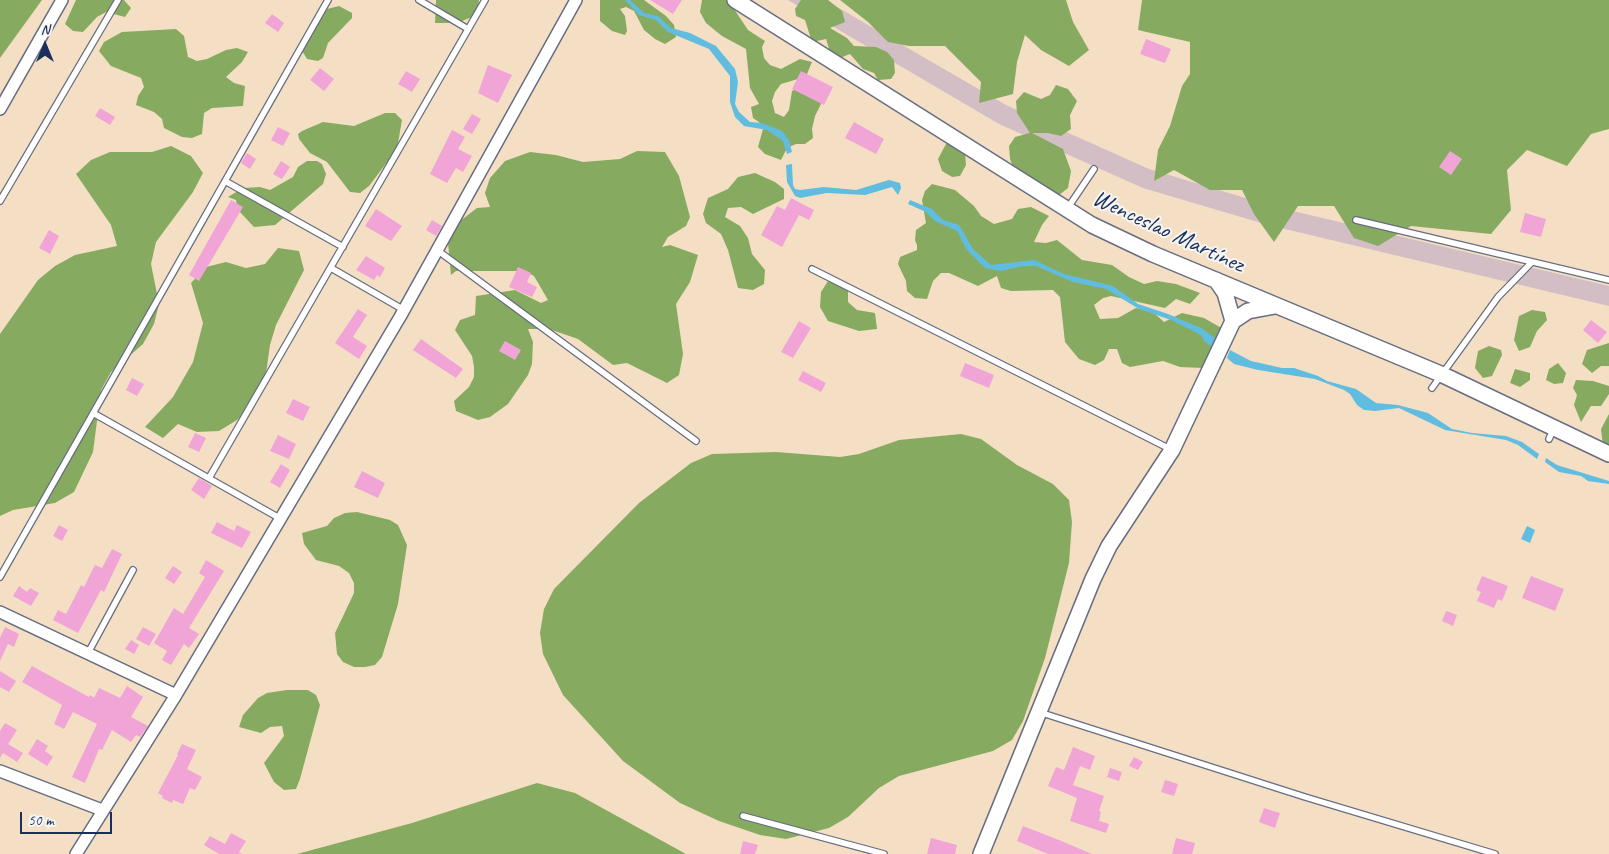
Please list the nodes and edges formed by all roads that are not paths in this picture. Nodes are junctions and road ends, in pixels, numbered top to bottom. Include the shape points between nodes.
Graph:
1 (62, 0) edge
2 (118, 0) edge
3 (328, 0) edge
4 (418, 0) edge
5 (485, 0) edge
6 (576, 0) edge
7 (735, 0) edge
8 (468, 29) junction
9 (0, 108) edge
10 (1094, 169) dead end
11 (225, 181) junction
12 (0, 201) edge
13 (1066, 210) junction
14 (1356, 220) dead end
15 (343, 247) junction
16 (437, 250) junction
17 (1531, 262) junction
18 (331, 268) junction
19 (812, 269) dead end
20 (1216, 280) junction
21 (1609, 280) edge
22 (1276, 306) junction
23 (404, 310) junction
24 (1233, 321) junction
25 (1443, 375) junction
26 (1432, 388) dead end
27 (94, 413) junction
28 (696, 441) dead end
29 (1172, 450) junction
30 (1609, 454) edge
31 (209, 478) junction
32 (280, 519) junction
33 (133, 570) dead end
34 (0, 577) edge
35 (0, 612) edge
36 (88, 653) junction
37 (176, 695) junction
38 (1039, 712) junction
39 (0, 771) edge
40 (102, 810) junction
41 (743, 816) dead end
42 (76, 854) edge
43 (884, 854) edge
44 (981, 854) edge
45 (1495, 854) edge

1 - 9 street
2 - 12 lane
3 - 11 lane
4 - 8 lane
5 - 8 lane
6 - 16 street
7 - 13 main road, Wenceslao Martínez
8 - 15 lane
10 - 13 lane
11 - 15 lane
11 - 27 lane
13 - 20 main road, Wenceslao Martínez via 1153,254
14 - 17 lane
15 - 18 lane
16 - 23 street
16 - 28 lane
17 - 21 lane
17 - 25 lane via 1498,297
18 - 23 lane
18 - 31 lane
19 - 29 lane
20 - 22 main road, Wenceslao Martínez
20 - 24 main road via 1225,293
22 - 24 main road via 1248,311
22 - 25 main road, Wenceslao Martínez
23 - 32 street
24 - 29 main road
25 - 26 lane
25 - 30 main road, Wenceslao Martínez via 1506,404 1552,434
27 - 31 lane
27 - 34 lane
29 - 38 main road via 1109,546
31 - 32 lane
32 - 37 street
33 - 36 lane
35 - 36 street
36 - 37 street
37 - 40 street
38 - 44 main road
38 - 45 lane via 1305,798
39 - 40 street
40 - 42 street
41 - 43 lane

